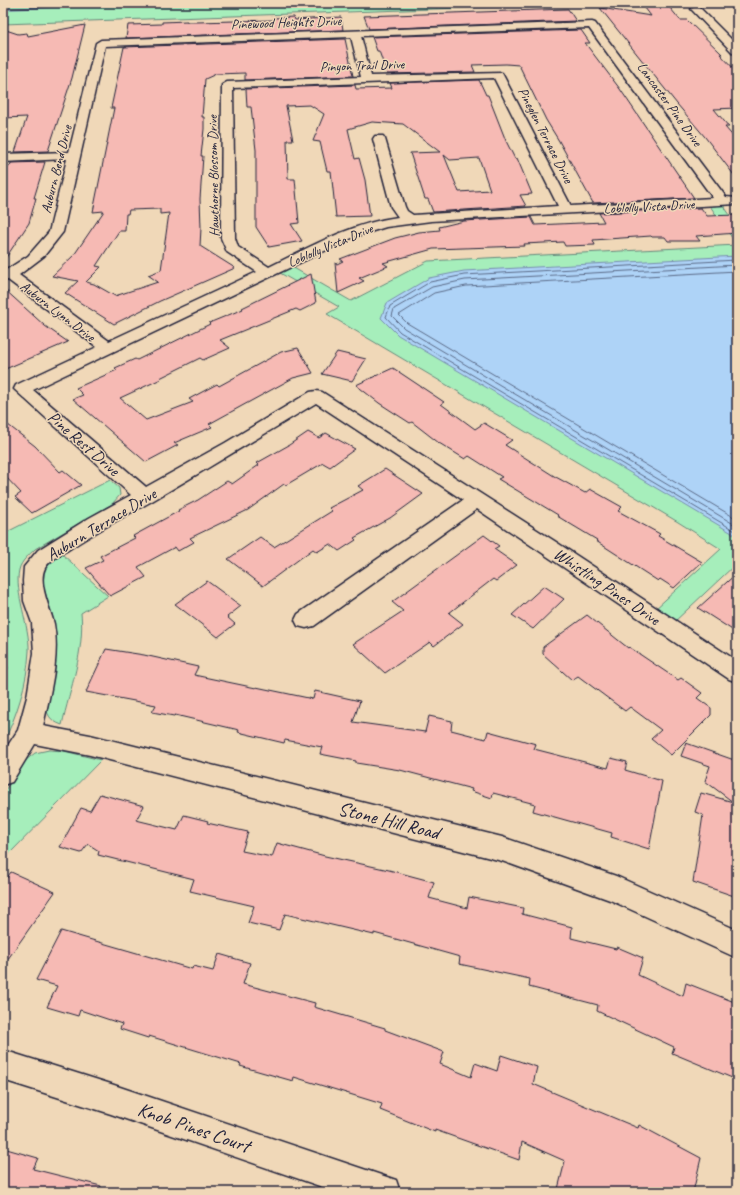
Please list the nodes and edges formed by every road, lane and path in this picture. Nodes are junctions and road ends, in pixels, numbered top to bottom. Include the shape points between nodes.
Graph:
1 (696, 9) dead end
2 (592, 25) joint
3 (355, 34) junction
4 (101, 43) joint
5 (737, 51) edge
6 (498, 75) joint
7 (367, 80) junction
8 (227, 85) joint
9 (379, 139) dead end
10 (75, 155) junction
11 (3, 158) edge
12 (730, 201) edge
13 (567, 210) junction
14 (409, 219) junction
15 (267, 272) junction
16 (6, 276) edge
17 (108, 348) junction
18 (22, 389) joint
19 (316, 396) joint
20 (145, 496) junction
21 (476, 500) junction
22 (306, 620) dead end
23 (737, 673) edge
24 (29, 733) junction
25 (3, 774) edge
26 (737, 944) edge
27 (3, 1065) edge
28 (384, 1192) edge

1 - 5 street
2 - 3 street, Pinewood Heights Drive
2 - 12 street, Lancaster Pine Drive
3 - 4 street, Pinewood Heights Drive
3 - 7 street
4 - 10 street, Auburn Bend Drive
6 - 7 street, Pinyon Trail Drive
6 - 13 street, Pineglen Terrace Drive
7 - 8 street, Pinyon Trail Drive
8 - 15 street, Hawthorne Blossom Drive via 228,238 232,249
9 - 14 street via 398,207
10 - 11 street
10 - 16 street, Auburn Bend Drive via 56,232 35,258
12 - 13 street, Loblolly Vista Drive
13 - 14 street, Loblolly Vista Drive
14 - 15 street, Loblolly Vista Drive via 384,223 348,234
15 - 17 street, Loblolly Vista Drive
16 - 17 street, Auburn Lynn Drive
17 - 18 street, Loblolly Vista Drive
18 - 20 street, Pine Rest Drive
19 - 20 street, Auburn Terrace Drive
19 - 21 street, Whistling Pines Drive
20 - 24 street, Auburn Terrace Drive via 45,555 34,567 32,581 43,623 46,653
21 - 22 street
21 - 23 street, Whistling Pines Drive
24 - 25 street, Auburn Terrace Drive
24 - 26 street, Stone Hill Road via 90,745 502,849 616,889
27 - 28 street, Knob Pines Court

